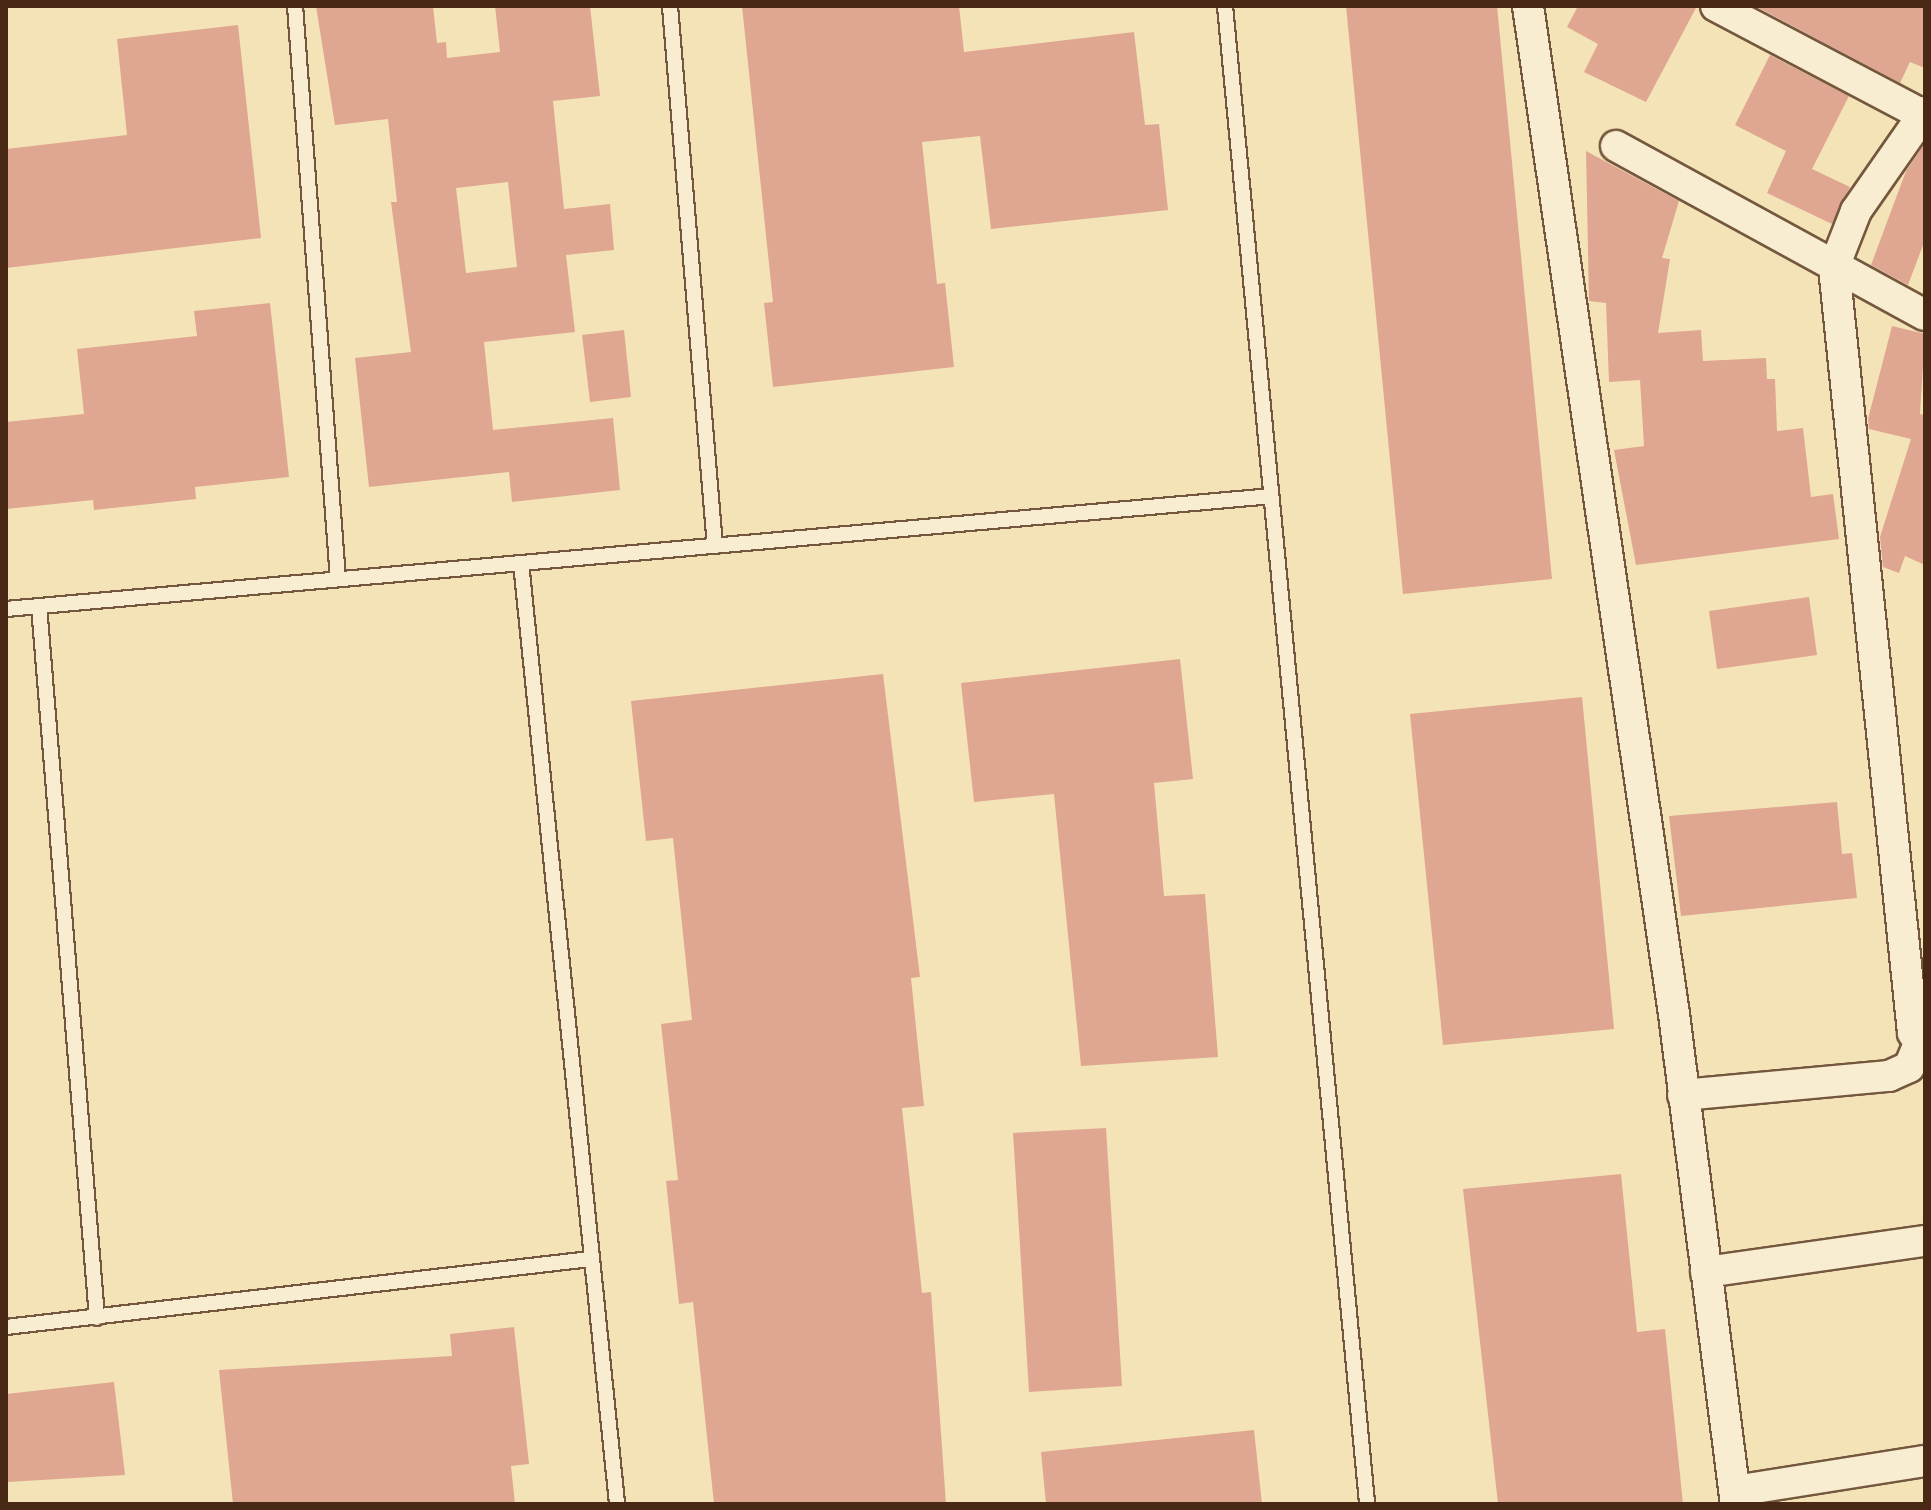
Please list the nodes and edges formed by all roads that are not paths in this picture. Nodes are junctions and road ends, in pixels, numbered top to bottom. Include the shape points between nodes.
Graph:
1 (295, 6) edge
2 (670, 6) edge
3 (1225, 6) edge
4 (1528, 6) edge
5 (1716, 6) edge
6 (1924, 113) edge
7 (1616, 146) dead end
8 (1834, 267) junction
9 (1925, 315) edge
10 (1271, 496) junction
11 (715, 546) junction
12 (521, 563) junction
13 (338, 579) junction
14 (39, 606) junction
15 (6, 609) edge
16 (1922, 1048) edge
17 (1683, 1095) junction
18 (1925, 1241) edge
19 (590, 1259) junction
20 (1706, 1272) junction
21 (97, 1318) junction
22 (6, 1327) edge
23 (1925, 1461) edge
24 (1736, 1497) edge
25 (617, 1504) edge
26 (1367, 1504) edge

1 - 13 lane
2 - 11 lane
3 - 10 lane
4 - 17 street
5 - 6 street
6 - 8 street via 1856,211
7 - 8 street
8 - 9 street
8 - 16 street
10 - 11 lane
10 - 26 lane
11 - 12 lane
12 - 13 lane
12 - 19 lane
13 - 14 lane
14 - 15 lane
14 - 21 lane
16 - 17 street via 1909,1067 1889,1076
17 - 20 street
18 - 20 street
19 - 21 lane
19 - 25 lane
20 - 24 street
21 - 22 lane
23 - 24 street

